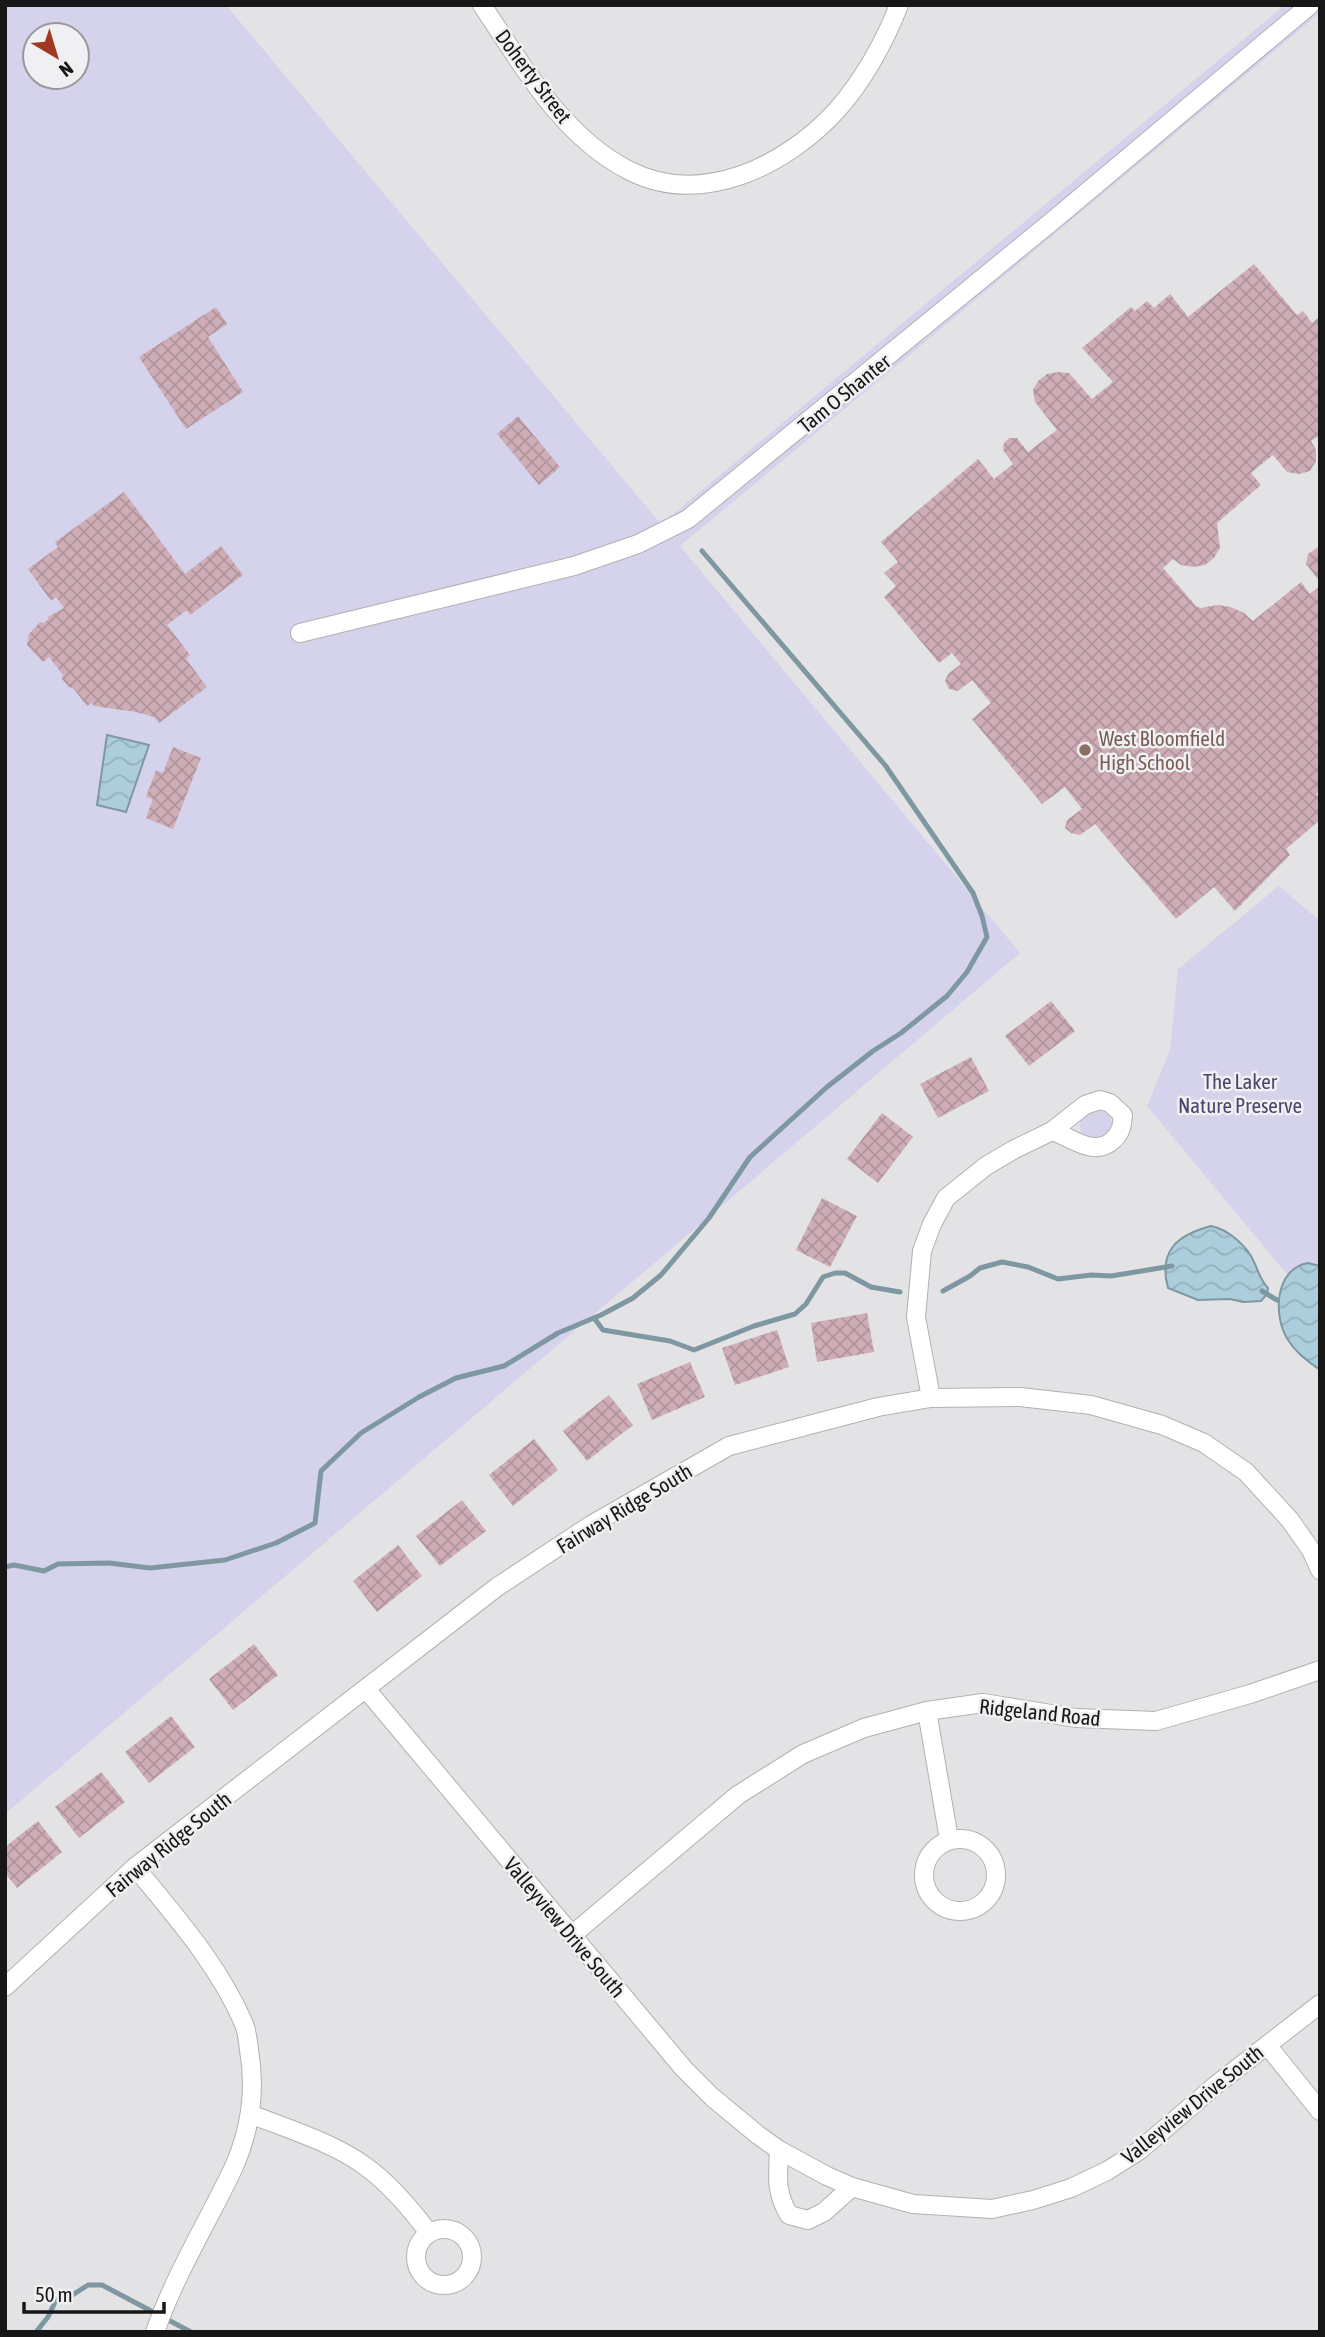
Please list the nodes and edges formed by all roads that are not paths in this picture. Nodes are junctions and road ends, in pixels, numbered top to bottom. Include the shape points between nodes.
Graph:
1 (482, 5) edge
2 (899, 5) edge
3 (1310, 5) edge
4 (300, 633) dead end
5 (1052, 1131) dead end
6 (931, 1398) junction
7 (1320, 1570) edge
8 (1320, 1670) edge
9 (366, 1689) junction
10 (927, 1711) junction
11 (949, 1839) junction
12 (135, 1867) junction
13 (572, 1935) junction
14 (5, 1987) edge
15 (1320, 2004) edge
16 (1266, 2045) junction
17 (1320, 2110) edge
18 (250, 2114) junction
19 (779, 2150) junction
20 (852, 2187) junction
21 (429, 2234) dead end
22 (155, 2332) edge

1 - 2 street, Doherty Street via 537,87 604,154 658,181 696,185 719,183 767,164 817,130 870,62
3 - 4 street, Tam O Shanter via 688,519 638,544 574,566
5 - 6 street via 986,1167 946,1198 932,1224 922,1251 916,1317
6 - 7 street, Fairway Ridge South via 1020,1397 1091,1405 1163,1424 1204,1443 1246,1472 1290,1520
6 - 9 street, Fairway Ridge South via 878,1406 729,1446 591,1525 498,1587
8 - 10 street, Ridgeland Road via 1156,1721 1076,1718 983,1703
9 - 12 street, Fairway Ridge South
9 - 13 street, Valleyview Drive South
10 - 11 street
10 - 13 street, Ridgeland Road via 864,1728 803,1754 738,1795
11 - 11 street via 927,1857 925,1886 943,1907 971,1909 992,1891 995,1863 977,1842
12 - 14 street, Fairway Ridge South
12 - 18 street via 218,1974 245,2026 253,2072
13 - 19 street, Valleyview Drive South via 684,2069
15 - 16 street, Valleyview Drive South
16 - 17 street
16 - 20 street, Valleyview Drive South via 1140,2150 1072,2188 992,2208 913,2204
18 - 21 street via 365,2165
18 - 22 street via 233,2167
19 - 20 street, Valleyview Drive South
19 - 20 street via 780,2200 789,2215 808,2220

